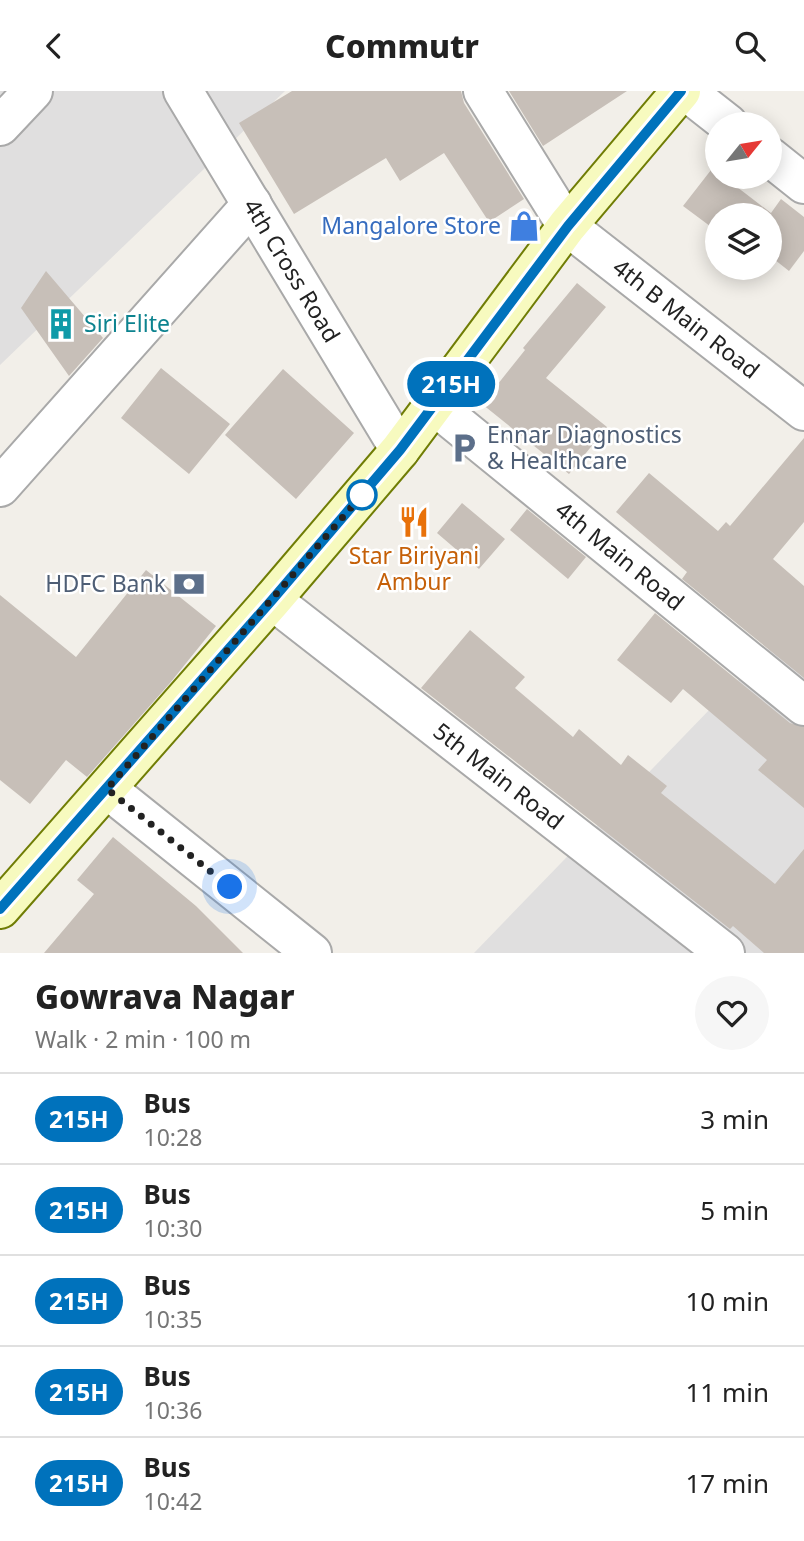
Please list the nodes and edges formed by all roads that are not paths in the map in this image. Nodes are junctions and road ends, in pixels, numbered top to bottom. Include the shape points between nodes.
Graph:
1 (33, 91) edge
2 (183, 91) edge
3 (483, 91) edge
4 (683, 91) edge
5 (712, 112) edge
6 (0, 126) edge
7 (782, 167) edge
8 (804, 184) edge
9 (252, 204) junction
10 (568, 226) junction
11 (435, 405) junction
12 (804, 411) edge
13 (400, 450) junction
14 (0, 487) edge
15 (272, 600) junction
16 (804, 706) edge
17 (107, 789) junction
18 (0, 909) edge
19 (312, 953) edge
20 (725, 953) edge

1 - 6 street
2 - 9 street, 4th Cross Road
3 - 10 street, 4th B Main Road
4 - 5 street
4 - 10 main road
7 - 8 street
9 - 13 street, 4th Cross Road
9 - 14 street
10 - 11 main road
10 - 12 street, 4th B Main Road
11 - 13 main road
11 - 16 street, 4th Main Road
13 - 15 main road
15 - 17 main road
15 - 20 street, 5th Main Road
17 - 18 main road
17 - 19 street

